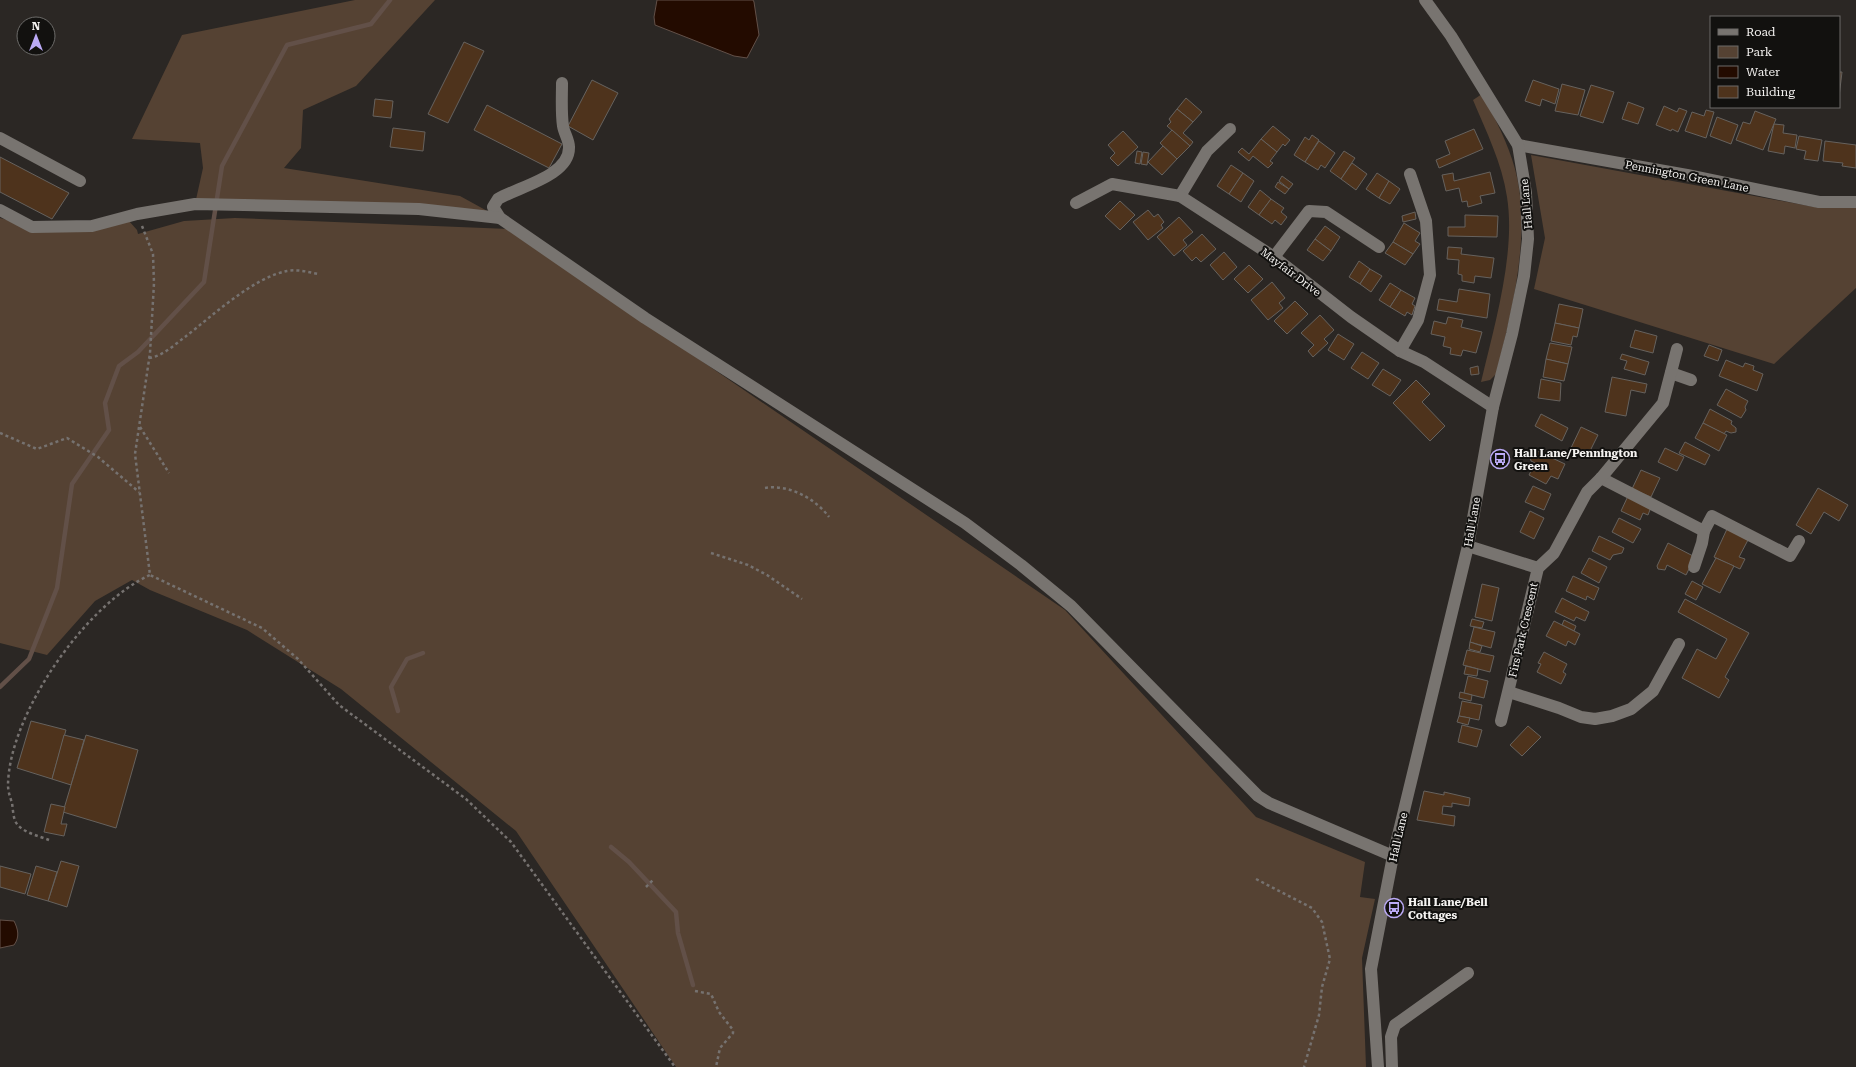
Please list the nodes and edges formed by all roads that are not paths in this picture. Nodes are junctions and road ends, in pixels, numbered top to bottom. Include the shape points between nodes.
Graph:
1 (1424, 0) edge
2 (562, 83) dead end
3 (1230, 129) dead end
4 (0, 138) edge
5 (1518, 145) junction
6 (1410, 174) dead end
7 (80, 181) dead end
8 (1180, 196) junction
9 (1856, 202) edge
10 (1076, 203) dead end
11 (0, 210) edge
12 (500, 218) junction
13 (1380, 247) dead end
14 (1274, 257) junction
15 (1677, 349) dead end
16 (1400, 351) junction
17 (1671, 373) junction
18 (1691, 380) dead end
19 (1493, 408) junction
20 (1601, 478) junction
21 (1704, 531) junction
22 (1798, 541) dead end
23 (1468, 546) junction
24 (1694, 567) dead end
25 (1538, 568) junction
26 (1679, 644) dead end
27 (1509, 692) junction
28 (1501, 721) dead end
29 (1393, 856) junction
30 (1468, 972) dead end
31 (1378, 1067) edge
32 (1392, 1067) edge

1 - 5 street, Hall Lane via 1452,36
2 - 12 street via 562,120 569,147 567,159 552,174 498,199 493,207
3 - 8 street via 1208,152
4 - 7 street
5 - 9 street, Pennington Green Lane via 1819,202
5 - 19 street, Hall Lane via 1526,193 1528,240 1524,276 1512,334
6 - 16 street via 1426,222 1430,275 1418,320
8 - 10 street, Mayfair Drive via 1112,184
8 - 14 street, Mayfair Drive
11 - 12 street via 32,227 92,226 137,214 195,204 419,209
12 - 29 street via 645,318 965,524 1015,561 1071,606 1258,796
13 - 14 street via 1326,212 1309,210
14 - 16 street, Mayfair Drive via 1351,317
15 - 17 street, Firs Park Crescent
16 - 19 street, Mayfair Drive via 1424,362
17 - 18 street
17 - 20 street, Firs Park Crescent via 1663,403
19 - 23 street, Hall Lane
20 - 21 street
20 - 25 street, Firs Park Crescent via 1587,492 1554,553
21 - 22 street via 1712,516 1790,556
21 - 24 street
23 - 25 street, Firs Park Crescent
23 - 29 street, Hall Lane
25 - 27 street, Firs Park Crescent
26 - 27 street, Firs Park Crescent via 1653,691 1631,709 1612,716 1581,718
27 - 28 street, Firs Park Crescent
29 - 31 street, Hall Lane via 1371,969
30 - 32 street via 1395,1025 1390,1037

